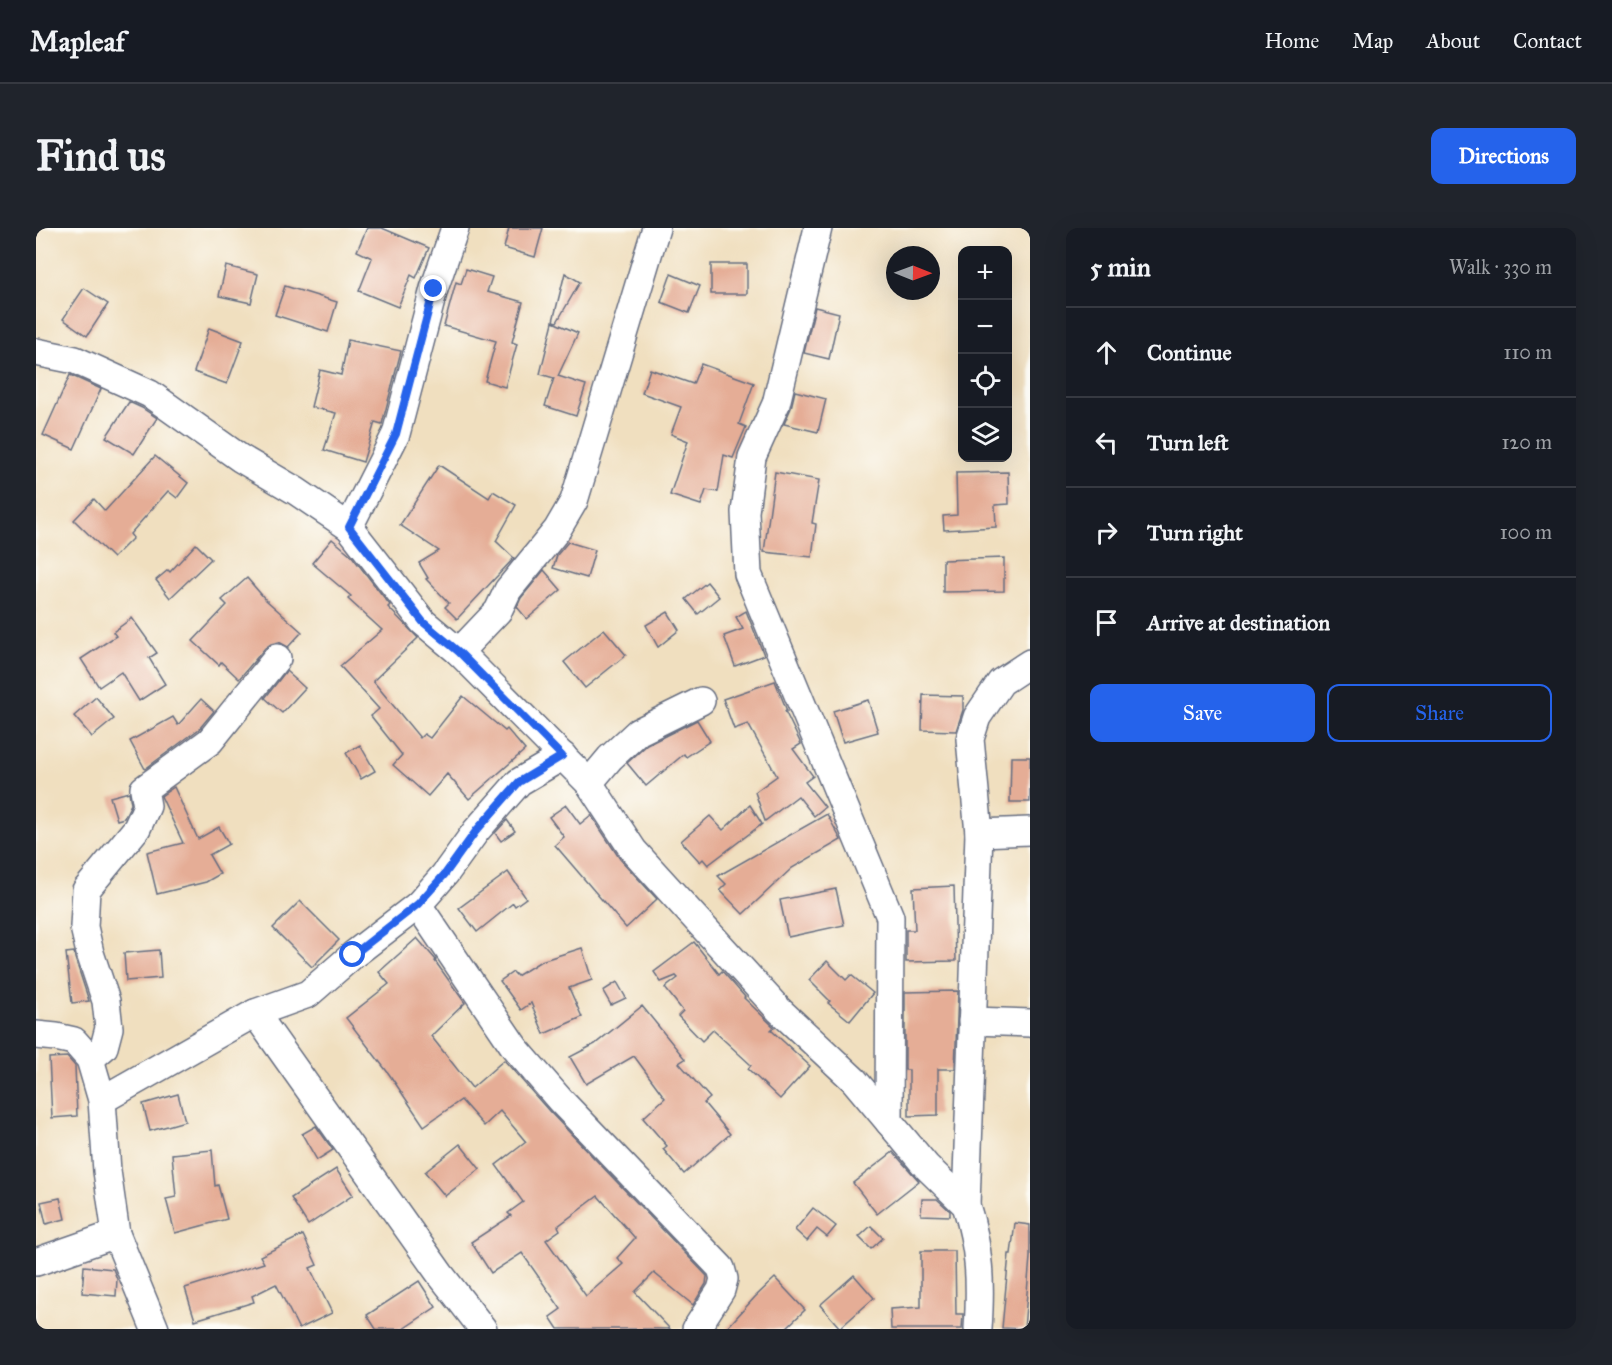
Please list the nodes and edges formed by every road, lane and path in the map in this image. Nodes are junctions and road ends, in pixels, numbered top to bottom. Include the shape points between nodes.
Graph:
1 (455, 228) edge
2 (656, 228) edge
3 (819, 228) edge
4 (36, 352) edge
5 (349, 527) junction
6 (459, 652) junction
7 (277, 658) dead end
8 (1030, 663) edge
9 (701, 701) dead end
10 (562, 756) junction
11 (589, 783) junction
12 (1030, 831) edge
13 (979, 833) junction
14 (418, 904) junction
15 (255, 1013) junction
16 (972, 1021) junction
17 (1030, 1023) edge
18 (36, 1035) edge
19 (90, 1059) junction
20 (102, 1101) junction
21 (889, 1122) junction
22 (966, 1205) junction
23 (116, 1234) junction
24 (36, 1262) edge
25 (155, 1329) edge
26 (483, 1329) edge
27 (696, 1329) edge
28 (978, 1329) edge

1 - 5 street via 434,289 396,434
2 - 6 street via 574,501 557,530 508,590 498,611
3 - 21 street via 776,404 752,457 745,512 748,574 890,917
4 - 5 street via 75,360 150,394 240,458
5 - 6 street via 423,622
6 - 10 street
7 - 19 street via 210,741 144,789 147,806 137,828 86,890 84,927 106,1001 109,1028 104,1047
8 - 13 street via 1001,682 977,717 970,739
9 - 11 street via 638,732
10 - 11 street
10 - 14 street via 519,782
11 - 21 street via 633,850 779,1010 854,1080
12 - 13 street
13 - 16 street
14 - 15 street via 308,994
14 - 27 street via 514,1048 721,1268 721,1290
15 - 20 street
15 - 26 street
16 - 17 street
16 - 22 street
18 - 19 street via 74,1041
19 - 20 street
20 - 23 street
21 - 22 street
22 - 28 street via 975,1235 981,1288
23 - 24 street
23 - 25 street

